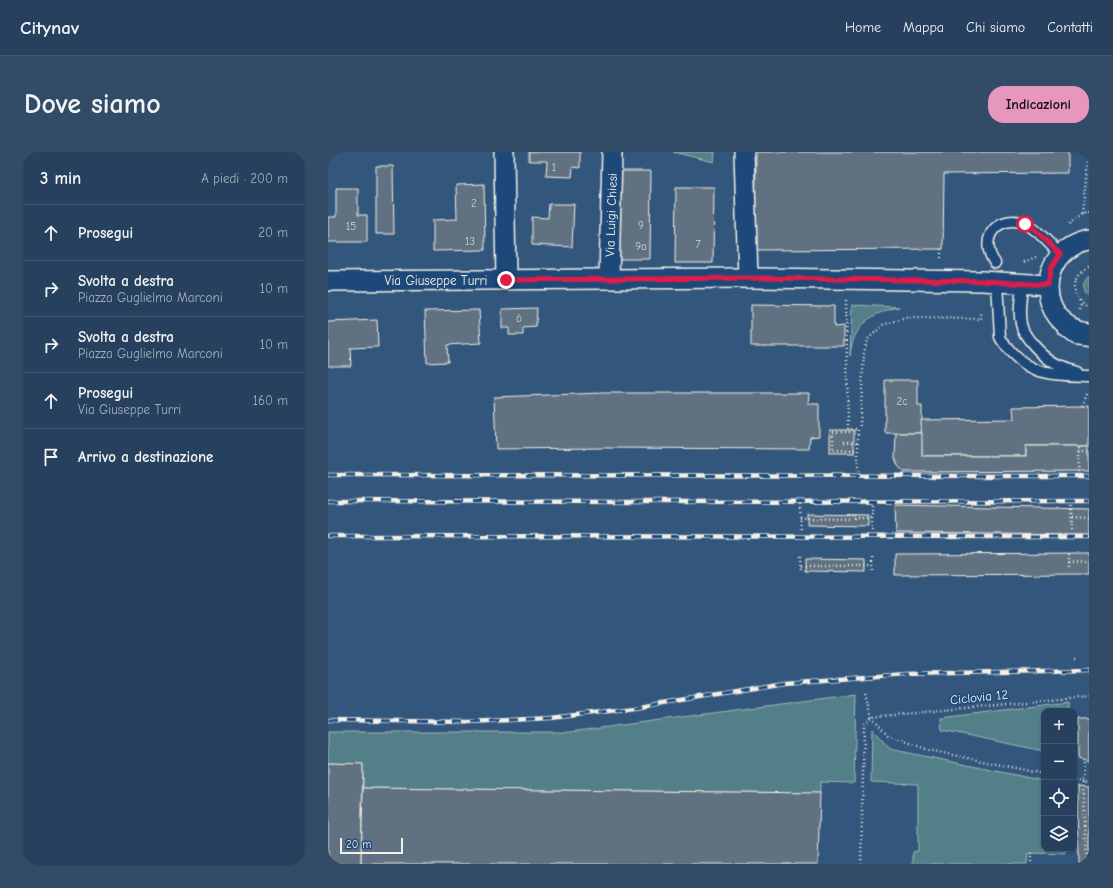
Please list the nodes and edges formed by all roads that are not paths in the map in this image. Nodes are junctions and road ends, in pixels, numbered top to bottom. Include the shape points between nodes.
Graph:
1 (504, 152) edge
2 (612, 152) edge
3 (744, 152) edge
4 (1086, 231) edge
5 (1060, 254) junction
6 (995, 263) dead end
7 (748, 278) junction
8 (609, 279) junction
9 (506, 280) junction
10 (328, 281) edge
11 (990, 281) junction
12 (1023, 283) junction
13 (1048, 285) junction
14 (1051, 304) junction
15 (1089, 333) edge
16 (1089, 341) edge
17 (1089, 376) edge

1 - 9 street
2 - 8 street, Via Luigi Chiesi
3 - 7 street
4 - 5 street via 1076,243
5 - 6 lane via 1029,225 1017,221 1008,222 999,224 989,239 990,256
5 - 13 street via 1051,268
7 - 8 street, Via Giuseppe Turri
7 - 11 street, Via Giuseppe Turri
8 - 9 street, Via Giuseppe Turri
9 - 10 street, Via Giuseppe Turri
11 - 12 street, Via Giuseppe Turri
11 - 17 lane via 1000,337 1014,355 1031,368 1042,372
12 - 13 street, Via Giuseppe Turri
12 - 17 lane via 1020,310 1025,334 1053,362
13 - 14 street
14 - 15 street via 1067,325
14 - 16 lane via 1050,316 1059,328 1071,337

